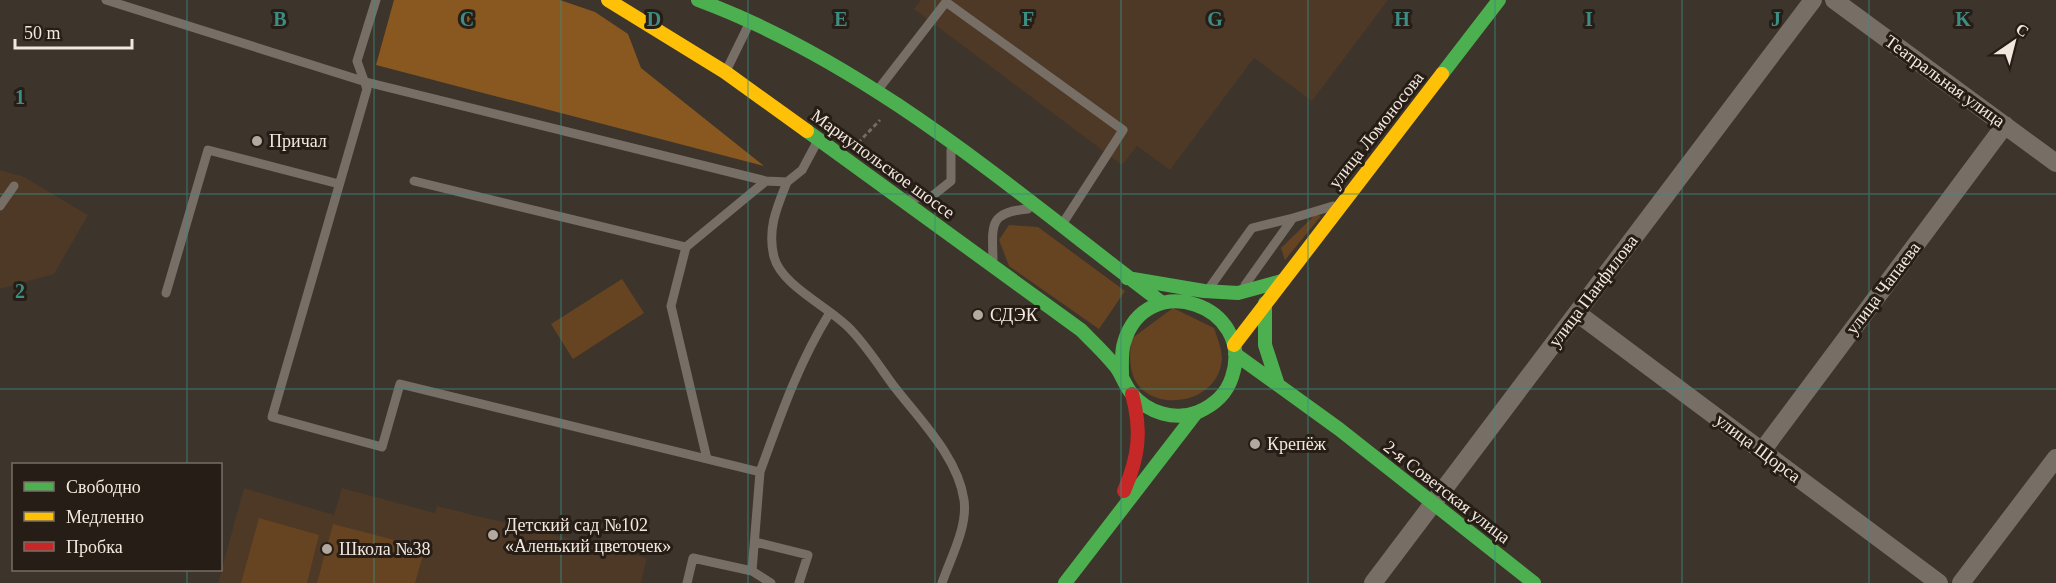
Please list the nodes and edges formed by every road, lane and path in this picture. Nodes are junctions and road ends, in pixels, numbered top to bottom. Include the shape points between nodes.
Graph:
1 (106, 0) edge
2 (376, 0) edge
3 (608, 0) edge
4 (698, 0) edge
5 (1499, 0) edge
6 (1813, 0) edge
7 (1834, 0) edge
8 (714, 2) edge
9 (752, 20) junction
10 (725, 72) junction
11 (366, 82) junction
12 (875, 93) junction
13 (894, 105) junction
14 (2005, 125) junction
15 (819, 140) junction
16 (951, 146) junction
17 (844, 158) junction
18 (2056, 163) edge
19 (414, 181) dead end
20 (766, 181) junction
21 (787, 182) junction
22 (339, 184) junction
23 (14, 186) dead end
24 (900, 199) junction
25 (1341, 204) junction
26 (0, 206) edge
27 (1034, 208) junction
28 (1293, 218) junction
29 (1060, 227) junction
30 (686, 248) junction
31 (993, 266) junction
32 (1127, 278) junction
33 (1282, 282) junction
34 (1207, 291) junction
35 (166, 293) dead end
36 (1238, 293) junction
37 (1161, 302) junction
38 (1265, 303) junction
39 (1577, 313) junction
40 (829, 314) junction
41 (1235, 349) junction
42 (1122, 375) junction
43 (1278, 385) junction
44 (1132, 394) junction
45 (1244, 394) dead end
46 (1264, 394) dead end
47 (1222, 396) junction
48 (1196, 413) junction
49 (1339, 429) junction
50 (1762, 451) junction
51 (2056, 458) edge
52 (706, 459) junction
53 (760, 472) junction
54 (1432, 504) junction
55 (755, 542) junction
56 (1092, 546) junction
57 (752, 571) junction
58 (687, 583) edge
59 (771, 583) edge
60 (799, 583) edge
61 (942, 583) edge
62 (1065, 583) edge
63 (1373, 583) edge
64 (1534, 583) edge
65 (1939, 583) edge
66 (1961, 583) edge

1 - 11 lane
2 - 11 lane via 357,61
3 - 10 main road, Мариупольское шоссе
4 - 8 main road
5 - 25 main road, улица Ломоносова
6 - 39 street, улица Панфилова
7 - 14 street, Театральная улица
8 - 9 main road
9 - 10 lane
9 - 12 main road
10 - 15 main road, Мариупольское шоссе
11 - 20 lane
11 - 22 lane
12 - 13 main road
12 - 29 lane via 946,2 1123,130
13 - 16 main road
13 - 17 path
14 - 18 street, Театральная улица
14 - 50 street, улица Чапаева
15 - 17 main road, Мариупольское шоссе
15 - 21 lane via 802,170
16 - 24 lane via 951,181 931,197
16 - 27 main road
17 - 24 main road, Мариупольское шоссе
19 - 30 lane
20 - 21 lane
20 - 30 lane
21 - 40 lane via 773,216 774,259 788,278
22 - 35 lane via 208,150
22 - 52 lane via 272,417 382,447 400,384
23 - 26 lane
24 - 31 main road, Мариупольское шоссе
25 - 28 lane
25 - 33 main road, улица Ломоносова
27 - 29 main road
27 - 31 lane via 1011,210 997,218 992,227
28 - 34 lane via 1252,228
28 - 36 lane
29 - 32 main road
30 - 52 lane via 671,306
31 - 42 main road, Мариупольское шоссе via 1081,330
32 - 34 main road
32 - 37 main road
33 - 36 main road
33 - 38 main road, улица Ломоносова
34 - 36 main road
37 - 41 main road via 1190,301 1210,310 1228,329
37 - 42 main road via 1146,309 1127,329 1119,356
38 - 41 main road, улица Ломоносова
38 - 43 main road via 1264,350
39 - 50 street, улица Щорса
39 - 54 street, улица Панфилова
40 - 53 lane via 792,381
40 - 61 lane via 851,329 957,475 964,518
41 - 43 main road, 2-я Советская улица
41 - 47 main road via 1233,376
42 - 44 main road
43 - 49 main road, 2-я Советская улица
44 - 48 main road via 1157,412 1180,416
44 - 56 main road via 1140,422 1138,459
45 - 47 main road
46 - 49 main road, 2-я Советская улица via 1291,402
47 - 48 main road
48 - 56 main road
49 - 54 main road, 2-я Советская улица
50 - 65 street, улица Щорса
51 - 66 street
52 - 53 lane
53 - 55 lane
54 - 63 street, улица Панфилова
54 - 64 main road, 2-я Советская улица
55 - 57 lane
55 - 60 lane via 808,555
56 - 62 main road
57 - 58 lane via 693,558
57 - 59 lane

